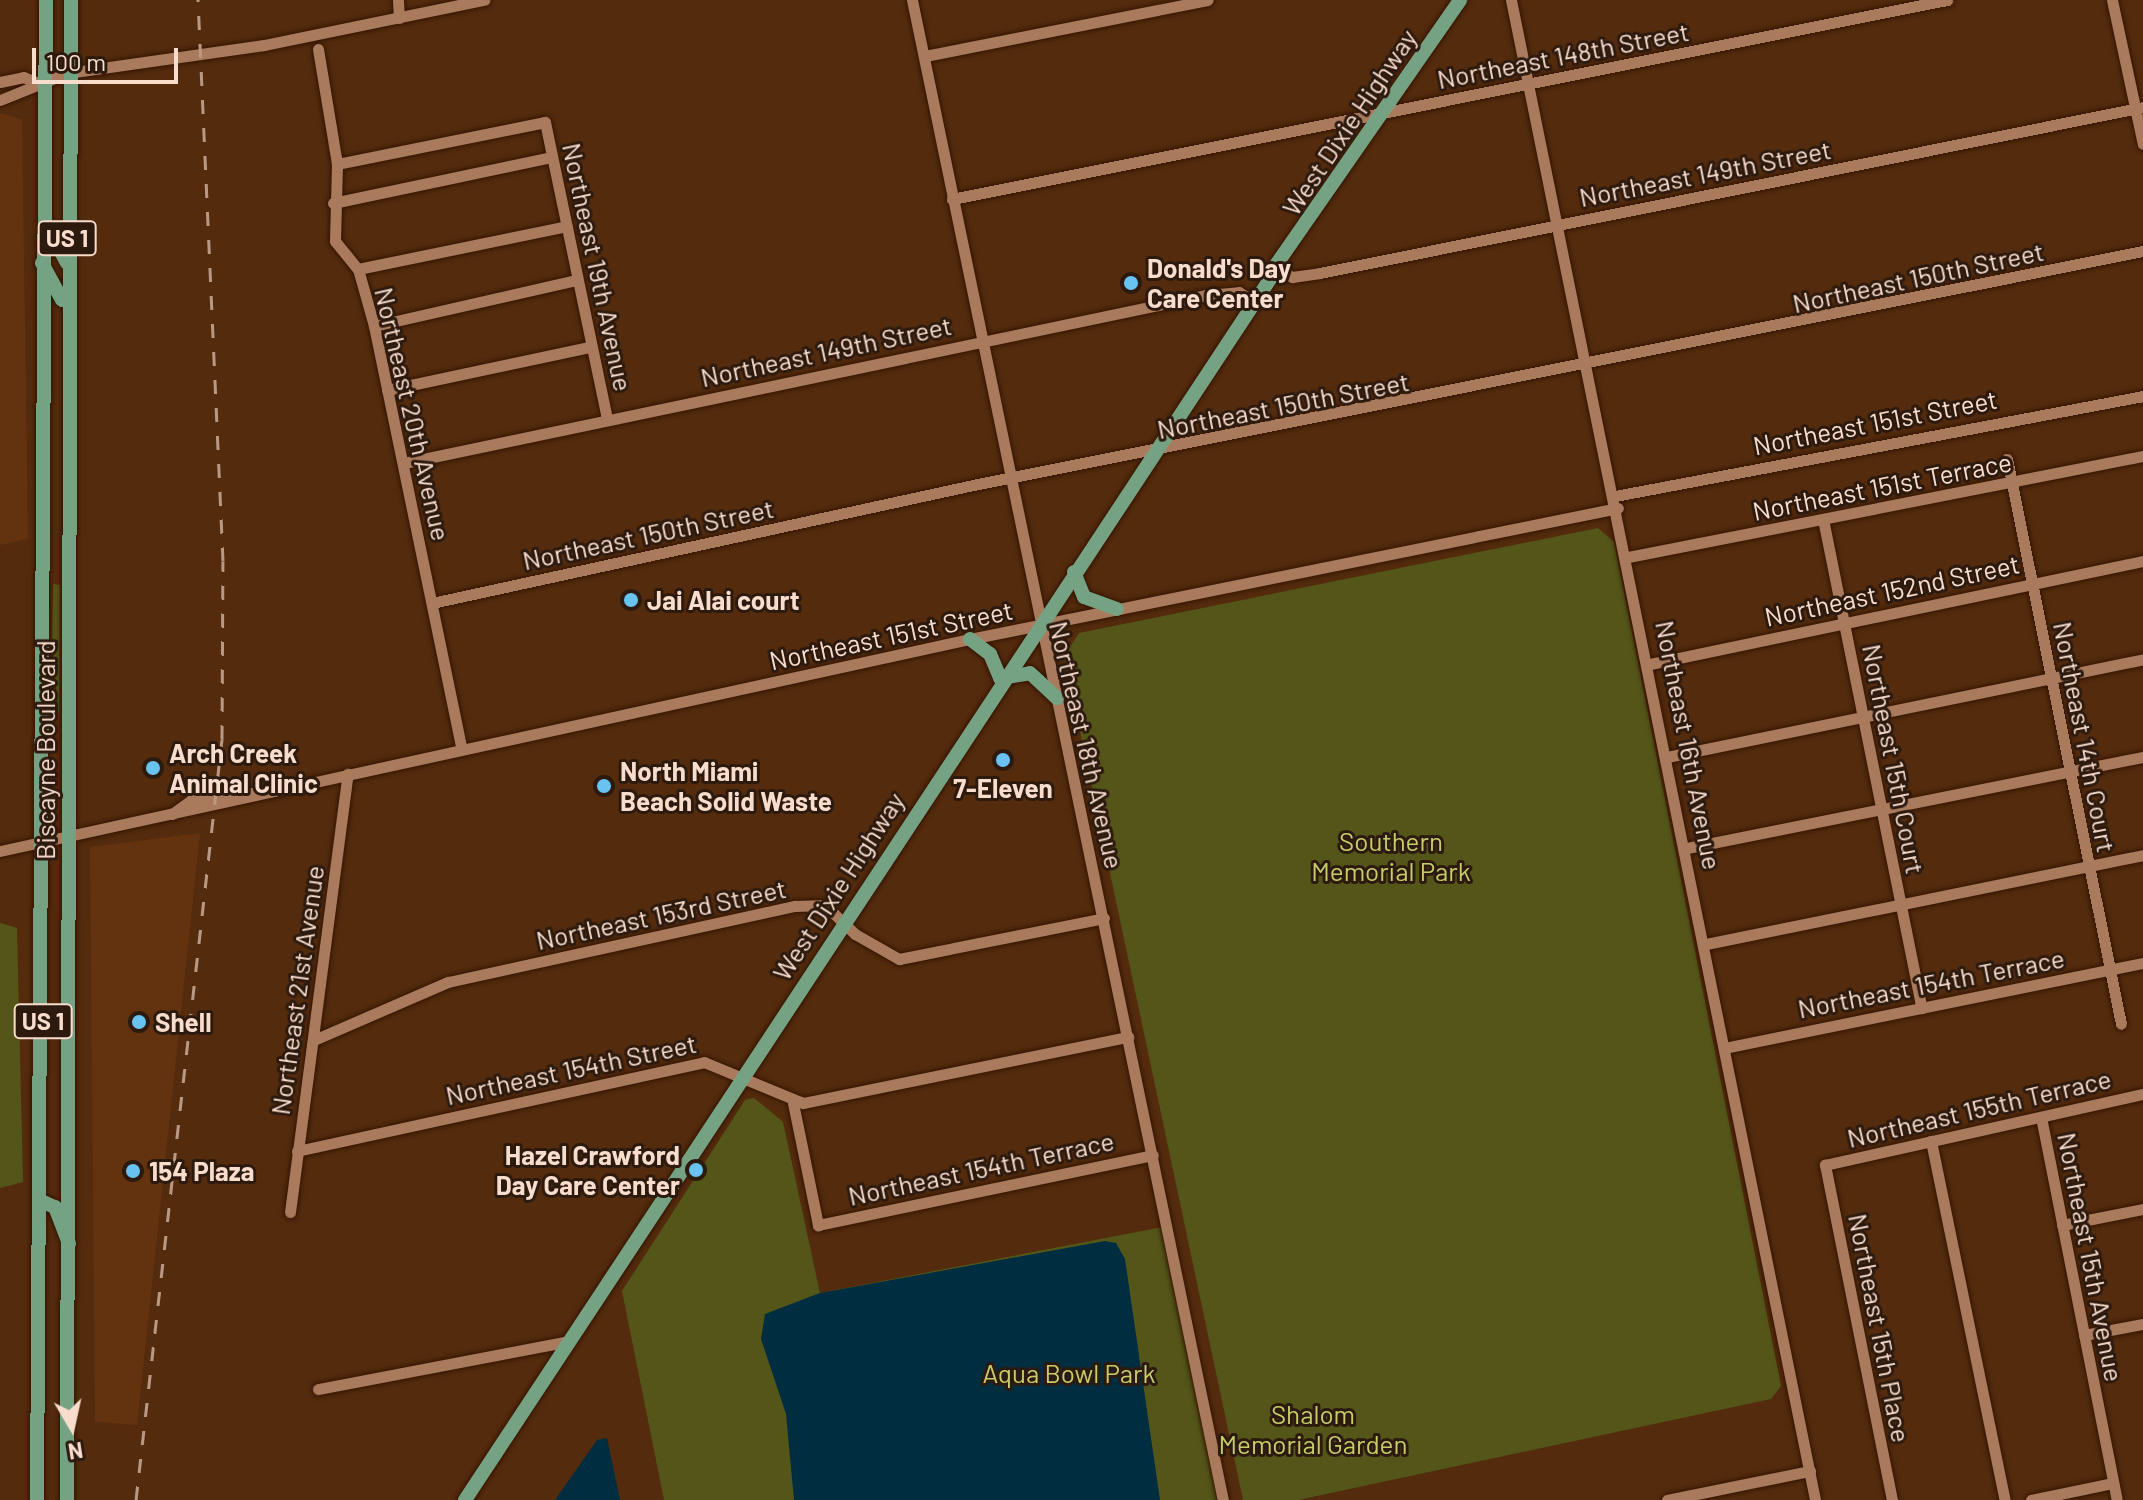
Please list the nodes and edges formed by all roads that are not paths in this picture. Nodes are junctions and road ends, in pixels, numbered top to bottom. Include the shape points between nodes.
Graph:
1 (46, 0) edge
2 (71, 0) edge
3 (398, 0) edge
4 (484, 0) edge
5 (912, 0) edge
6 (1208, 0) edge
7 (1460, 0) edge
8 (1511, 0) edge
9 (1947, 0) edge
10 (2112, 0) edge
11 (399, 18) junction
12 (318, 49) dead end
13 (925, 56) junction
14 (67, 73) junction
15 (0, 82) edge
16 (41, 84) junction
17 (1529, 84) junction
18 (0, 100) edge
19 (2139, 108) edge
20 (1384, 114) junction
21 (2143, 144) edge
22 (552, 157) junction
23 (337, 164) junction
24 (952, 199) junction
25 (333, 203) junction
26 (42, 206) junction
27 (1559, 225) junction
28 (567, 226) junction
29 (2143, 251) edge
30 (42, 263) junction
31 (67, 263) junction
32 (358, 269) junction
33 (1277, 269) junction
34 (577, 280) junction
35 (1256, 302) junction
36 (67, 320) junction
37 (374, 326) junction
38 (981, 341) junction
39 (590, 347) junction
40 (1587, 366) junction
41 (387, 390) junction
42 (2143, 396) edge
43 (607, 420) junction
44 (1154, 454) junction
45 (2143, 456) edge
46 (2007, 459) dead end
47 (404, 463) junction
48 (1008, 479) junction
49 (2012, 483) junction
50 (1615, 496) junction
51 (1618, 508) junction
52 (1823, 519) junction
53 (69, 545) junction
54 (45, 546) junction
55 (1628, 557) junction
56 (2143, 561) edge
57 (1074, 572) junction
58 (2032, 583) junction
59 (432, 603) junction
60 (1117, 609) junction
61 (1844, 624) junction
62 (1037, 626) junction
63 (970, 639) junction
64 (2143, 659) edge
65 (1650, 664) junction
66 (1000, 678) junction
67 (2051, 678) junction
68 (1057, 698) junction
69 (1863, 717) junction
70 (461, 747) junction
71 (1667, 757) junction
72 (2143, 757) edge
73 (2070, 771) junction
74 (348, 774) junction
75 (1882, 810) junction
76 (67, 836) junction
77 (42, 840) junction
78 (1687, 848) junction
79 (0, 851) edge
80 (2143, 855) edge
81 (2089, 866) junction
82 (1901, 903) junction
83 (1104, 918) junction
84 (843, 922) junction
85 (1706, 944) junction
86 (2143, 963) edge
87 (2110, 970) junction
88 (1922, 1008) junction
89 (2121, 1024) dead end
90 (1128, 1037) junction
91 (316, 1039) junction
92 (1729, 1047) junction
93 (743, 1075) junction
94 (2143, 1094) edge
95 (793, 1103) junction
96 (2041, 1117) junction
97 (1931, 1141) junction
98 (297, 1151) junction
99 (1153, 1155) junction
100 (1825, 1165) joint
101 (43, 1202) junction
102 (2143, 1209) edge
103 (290, 1212) dead end
104 (2062, 1225) junction
105 (73, 1255) junction
106 (2143, 1324) edge
107 (2084, 1335) junction
108 (569, 1341) junction
109 (318, 1389) dead end
110 (1810, 1471) junction
111 (2113, 1483) junction
112 (37, 1500) edge
113 (67, 1500) edge
114 (465, 1500) edge
115 (1223, 1500) edge
116 (1667, 1500) edge
117 (1815, 1500) edge
118 (1892, 1500) edge
119 (2005, 1500) edge
120 (2031, 1500) edge
121 (2117, 1500) edge

1 - 16 main road, Biscayne Boulevard / US 1
2 - 14 main road, Biscayne Boulevard / US 1
3 - 11 street
4 - 11 street
5 - 13 street, Northeast 18th Avenue
6 - 13 street
7 - 20 main road, West Dixie Highway
8 - 17 street, Northeast 16th Avenue
9 - 17 street, Northeast 148th Street
10 - 19 street
11 - 14 street
12 - 23 street, Northeast 20th Avenue
13 - 24 street, Northeast 18th Avenue
14 - 16 street
14 - 31 main road, Biscayne Boulevard / US 1
15 - 16 street via 23,77
16 - 18 street
16 - 26 main road, Biscayne Boulevard / US 1
17 - 20 street, Northeast 148th Street
17 - 27 street, Northeast 16th Avenue
19 - 21 street
19 - 27 street, Northeast 149th Street
20 - 24 street, Northeast 148th Street
20 - 33 main road, West Dixie Highway
22 - 23 street, Northeast 19th Avenue via 545,122
22 - 25 street
22 - 28 street, Northeast 19th Avenue
23 - 25 street, Northeast 20th Avenue
24 - 38 street, Northeast 18th Avenue
25 - 32 street, Northeast 20th Avenue via 335,241
26 - 30 main road, Biscayne Boulevard / US 1
26 - 31 main road via 51,241
27 - 33 street, Northeast 149th Street via 1320,273 1292,277
27 - 40 street, Northeast 16th Avenue
28 - 32 street
28 - 34 street, Northeast 19th Avenue
29 - 40 street, Northeast 150th Street
30 - 36 main road via 57,280
30 - 54 main road, Biscayne Boulevard / US 1
31 - 36 main road, Biscayne Boulevard / US 1
32 - 37 street, Northeast 20th Avenue
33 - 35 main road, West Dixie Highway
34 - 37 street
34 - 39 street, Northeast 19th Avenue
35 - 38 street, Northeast 149th Street via 1239,292 1206,295
35 - 44 main road, West Dixie Highway
36 - 53 main road, Biscayne Boulevard / US 1
37 - 41 street, Northeast 20th Avenue
38 - 43 street, Northeast 149th Street
38 - 48 street, Northeast 18th Avenue
39 - 41 street
39 - 43 street, Northeast 19th Avenue
40 - 44 street, Northeast 150th Street
40 - 50 street, Northeast 16th Avenue
41 - 47 street, Northeast 20th Avenue
42 - 50 street, Northeast 151st Street
43 - 47 street, Northeast 149th Street
44 - 48 street, Northeast 150th Street
44 - 57 main road, West Dixie Highway
45 - 49 street, Northeast 151st Terrace
46 - 49 street, Northeast 14th Court
47 - 59 street, Northeast 20th Avenue
48 - 59 street, Northeast 150th Street
48 - 62 street, Northeast 18th Avenue
49 - 52 street, Northeast 151st Terrace
49 - 58 street, Northeast 14th Court
50 - 51 street, Northeast 16th Avenue
51 - 55 street, Northeast 16th Avenue
51 - 60 street, Northeast 151st Street
52 - 55 street, Northeast 151st Terrace
52 - 61 street, Northeast 15th Court
53 - 54 main road
53 - 76 main road, Biscayne Boulevard / US 1
54 - 77 main road, Biscayne Boulevard / US 1
55 - 65 street, Northeast 16th Avenue
56 - 58 street, Northeast 152nd Street
57 - 60 main road via 1084,597
57 - 62 main road, West Dixie Highway
58 - 61 street, Northeast 152nd Street
58 - 67 street, Northeast 14th Court
59 - 70 street, Northeast 20th Avenue
60 - 62 street, Northeast 151st Street
61 - 65 street, Northeast 152nd Street
61 - 69 street, Northeast 15th Court
62 - 63 street, Northeast 151st Street
62 - 66 main road, West Dixie Highway
62 - 68 street, Northeast 18th Avenue
63 - 66 main road via 990,654
63 - 70 street, Northeast 151st Street
64 - 67 street
65 - 71 street, Northeast 16th Avenue
66 - 68 main road via 1030,673
66 - 84 main road, West Dixie Highway
67 - 69 street
67 - 73 street, Northeast 14th Court
68 - 83 street, Northeast 18th Avenue
69 - 71 street
69 - 75 street, Northeast 15th Court
70 - 74 street, Northeast 151st Street
71 - 78 street, Northeast 16th Avenue
72 - 73 street
73 - 75 street
73 - 81 street, Northeast 14th Court
74 - 76 street, Northeast 151st Street via 191,800 172,814
74 - 91 street, Northeast 21st Avenue
75 - 78 street
75 - 82 street, Northeast 15th Court
76 - 77 street, Northeast 151st Street
76 - 105 main road, Biscayne Boulevard / US 1
77 - 79 street, Northeast 151st Street
77 - 101 main road, Biscayne Boulevard / US 1
78 - 85 street, Northeast 16th Avenue
80 - 81 street
81 - 82 street
81 - 87 street, Northeast 14th Court
82 - 85 street
82 - 88 street, Northeast 15th Court
83 - 84 street, Northeast 153rd Street via 899,959
83 - 90 street, Northeast 18th Avenue
84 - 91 street, Northeast 153rd Street via 821,904 795,906 474,976 404,997
84 - 93 main road, West Dixie Highway
85 - 92 street, Northeast 16th Avenue
86 - 87 street, Northeast 154th Terrace
87 - 88 street, Northeast 154th Terrace
87 - 89 street, Northeast 14th Court
88 - 92 street, Northeast 154th Terrace
90 - 95 street
90 - 99 street, Northeast 18th Avenue
91 - 98 street, Northeast 21st Avenue
92 - 110 street, Northeast 16th Avenue
93 - 95 street, Northeast 154th Street
93 - 98 street, Northeast 154th Street via 704,1062
93 - 108 main road, West Dixie Highway
94 - 96 street, Northeast 155th Terrace
95 - 99 street, Northeast 154th Terrace via 818,1225
96 - 97 street, Northeast 155th Terrace
96 - 104 street, Northeast 15th Avenue
97 - 100 street, Northeast 155th Terrace
97 - 119 street
98 - 103 street, Northeast 21st Avenue
99 - 115 street, Northeast 18th Avenue
100 - 118 street, Northeast 15th Place
101 - 105 main road via 55,1207
101 - 112 main road, Biscayne Boulevard / US 1
102 - 104 street
104 - 107 street, Northeast 15th Avenue
105 - 113 main road, Biscayne Boulevard / US 1
106 - 107 street
107 - 111 street, Northeast 15th Avenue
108 - 109 street
108 - 114 main road, West Dixie Highway
110 - 116 street
110 - 117 street, Northeast 16th Avenue
111 - 120 street
111 - 121 street, Northeast 15th Avenue

